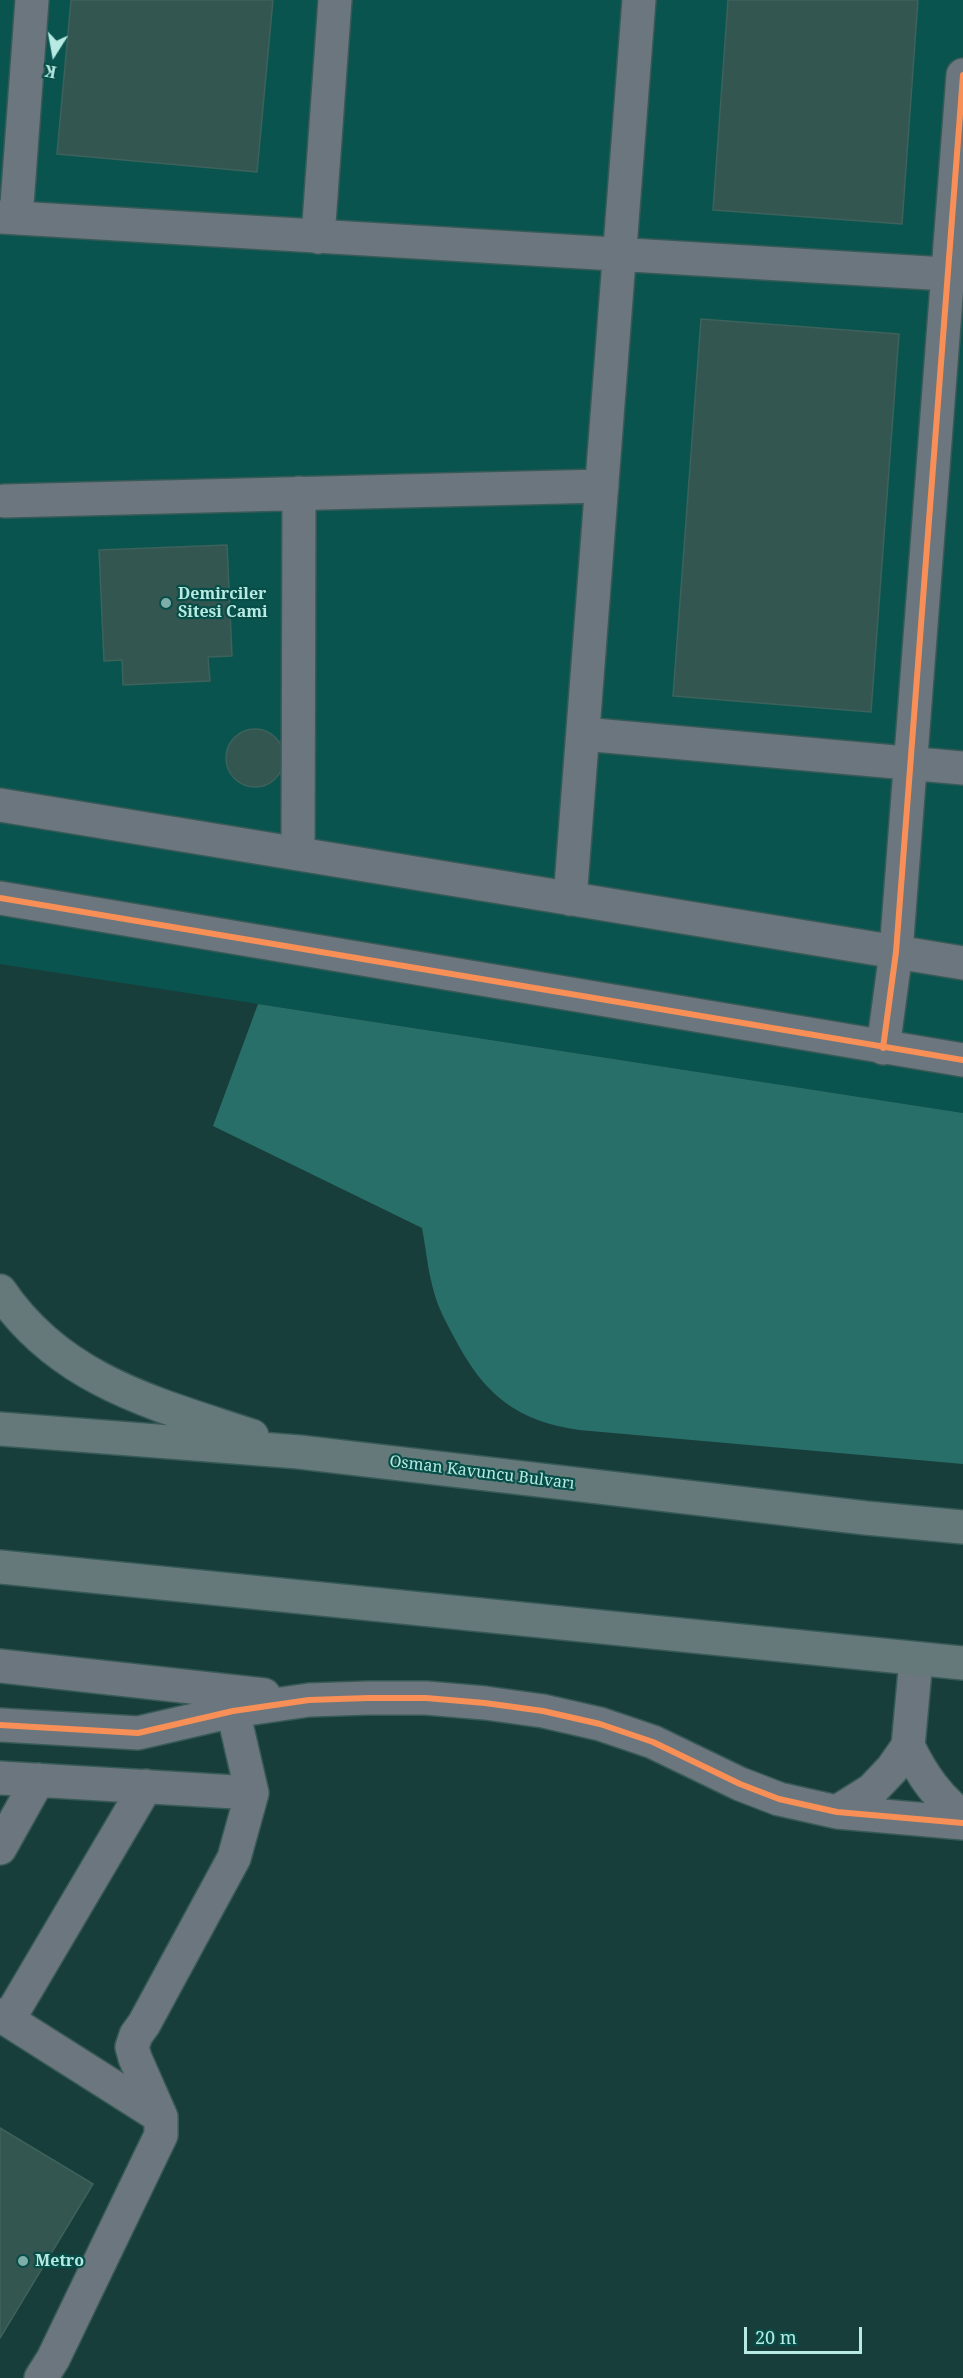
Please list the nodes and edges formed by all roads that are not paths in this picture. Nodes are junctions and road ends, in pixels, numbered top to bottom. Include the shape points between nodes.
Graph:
1 (32, 0) edge
2 (334, 0) edge
3 (639, 0) edge
4 (963, 75) edge
5 (8, 218) edge
6 (318, 237) junction
7 (620, 255) junction
8 (955, 275) edge
9 (602, 486) junction
10 (299, 494) junction
11 (4, 501) dead end
12 (583, 734) junction
13 (910, 763) junction
14 (963, 768) edge
15 (0, 805) edge
16 (298, 854) junction
17 (0, 898) edge
18 (570, 899) junction
19 (896, 952) junction
20 (963, 963) edge
21 (883, 1048) junction
22 (963, 1060) edge
23 (0, 1291) edge
24 (0, 1429) edge
25 (299, 1452) junction
26 (963, 1527) edge
27 (0, 1567) edge
28 (916, 1660) junction
29 (963, 1663) edge
30 (0, 1666) edge
31 (309, 1700) junction
32 (233, 1711) junction
33 (0, 1725) edge
34 (909, 1746) junction
35 (0, 1778) edge
36 (38, 1780) junction
37 (146, 1786) junction
38 (252, 1793) junction
39 (837, 1812) junction
40 (963, 1817) edge
41 (963, 1823) edge
42 (0, 1848) edge
43 (4, 2018) edge
44 (161, 2116) junction
45 (41, 2378) edge

1 - 5 street
2 - 6 street
3 - 7 street
4 - 8 street
5 - 6 street
6 - 7 street
7 - 8 street
7 - 9 street
8 - 13 street
9 - 10 street
9 - 12 street
10 - 11 street
10 - 16 street
12 - 13 street
12 - 18 street
13 - 14 street
13 - 19 street
15 - 16 street
16 - 18 street
17 - 21 street
18 - 19 street
19 - 20 street
19 - 21 street
21 - 22 street
23 - 25 highway via 40,1338 103,1382
24 - 25 highway, Osman Kavuncu Bulvarı
25 - 26 highway, Osman Kavuncu Bulvarı
27 - 28 highway
28 - 29 highway
28 - 34 street
30 - 31 street
31 - 32 street
31 - 39 street via 426,1698 554,1714 653,1742 779,1799
32 - 33 street via 138,1733
32 - 38 street
34 - 39 street via 872,1790
34 - 40 street via 933,1789
35 - 36 street
36 - 37 street
36 - 42 street
37 - 38 street
37 - 43 street
38 - 44 street via 234,1857 132,2047
39 - 41 street
43 - 44 street
44 - 45 street via 161,2135

